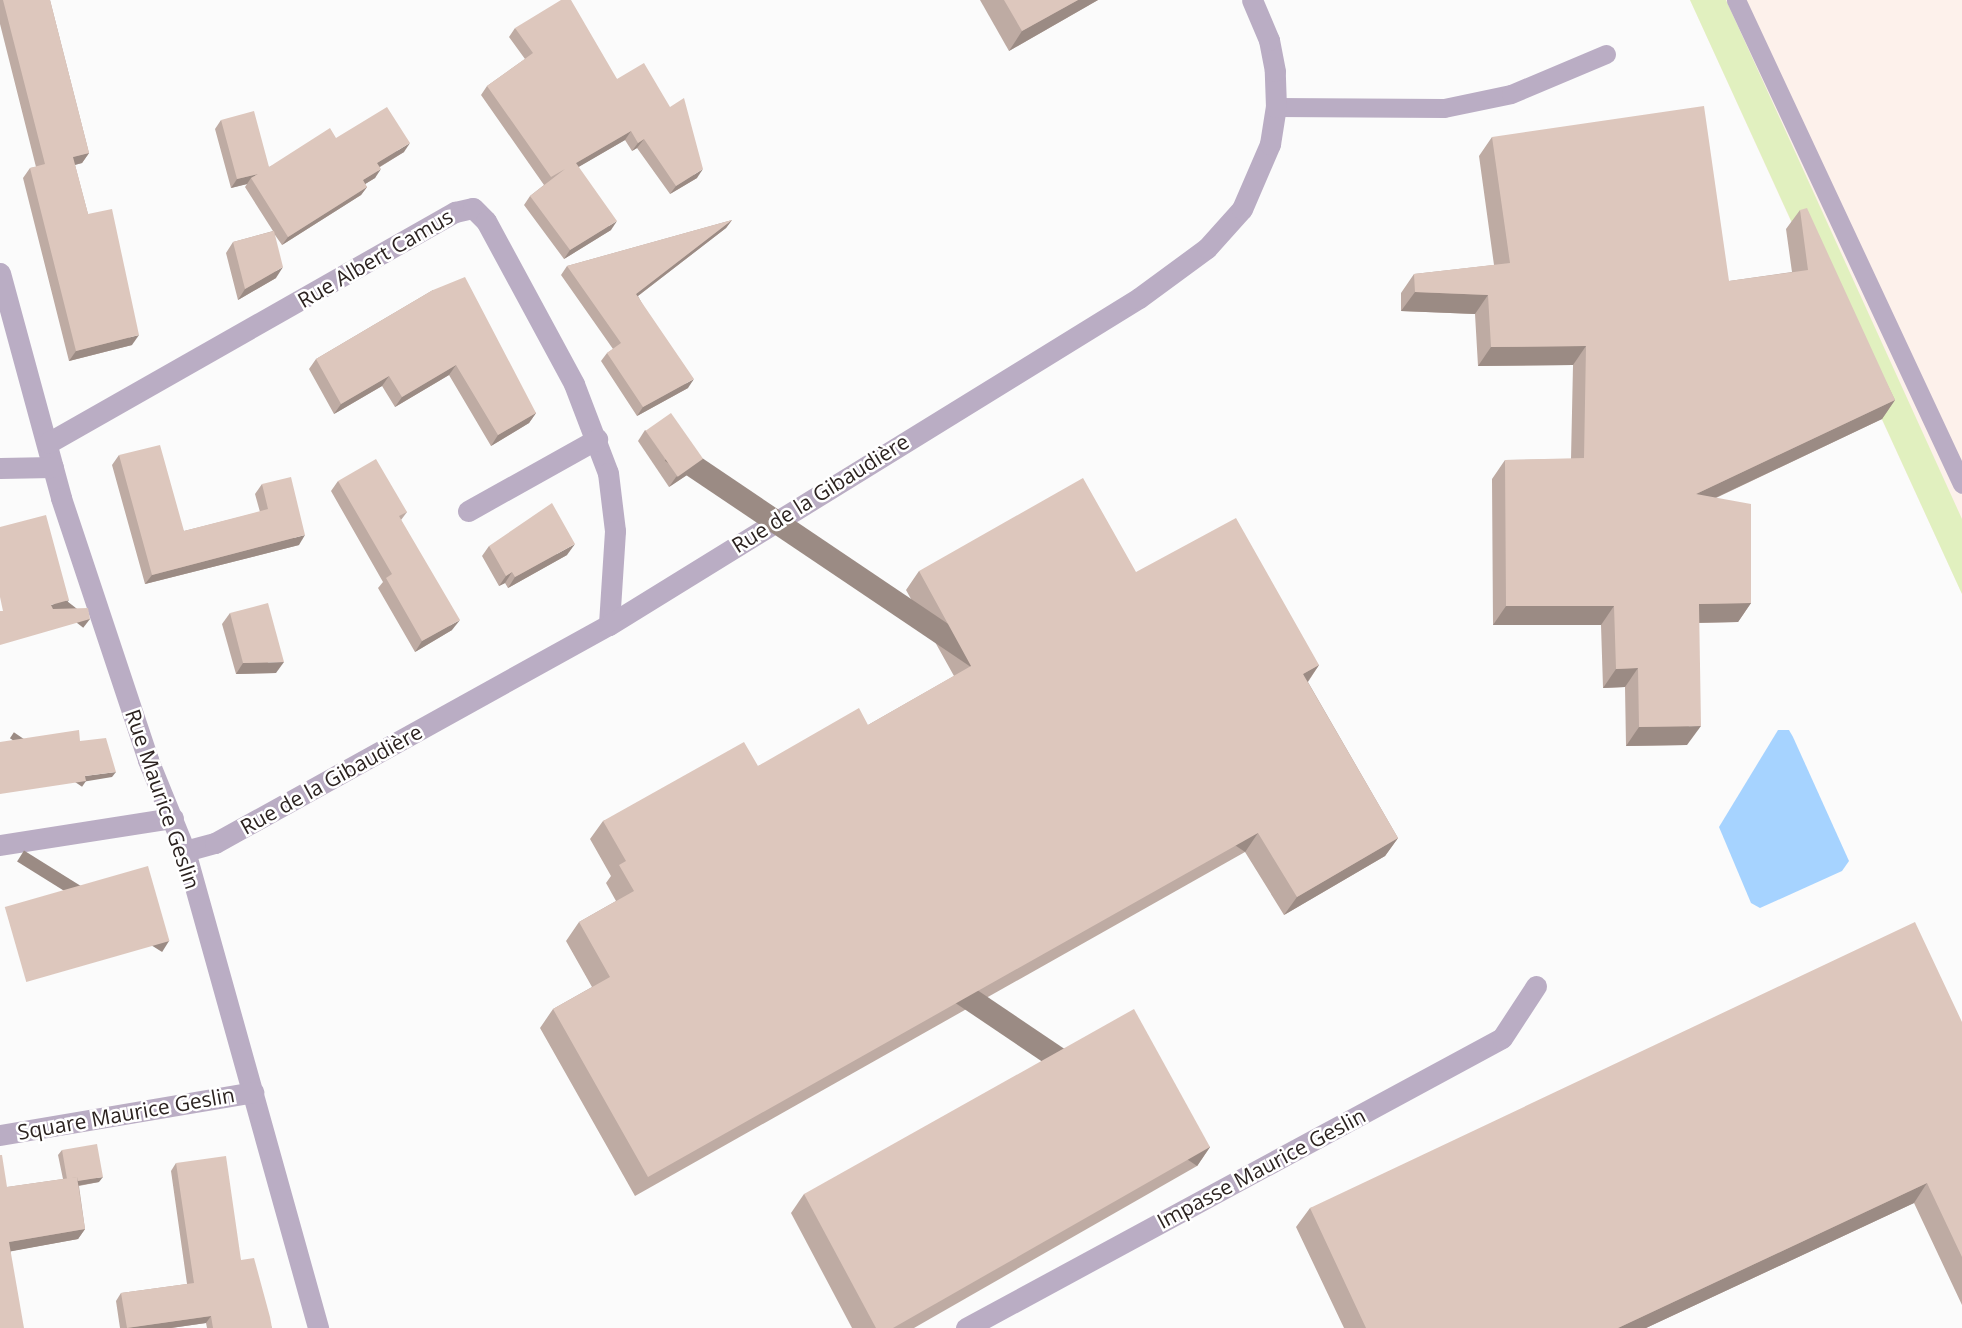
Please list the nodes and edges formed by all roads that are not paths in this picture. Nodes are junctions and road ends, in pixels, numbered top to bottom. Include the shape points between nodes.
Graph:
1 (1252, 0) edge
2 (1736, 0) edge
3 (1606, 54) dead end
4 (1276, 107) junction
5 (0, 273) edge
6 (597, 439) junction
7 (48, 443) junction
8 (53, 467) junction
9 (0, 468) edge
10 (1962, 485) edge
11 (468, 511) dead end
12 (609, 625) junction
13 (173, 818) junction
14 (0, 845) edge
15 (185, 851) junction
16 (1536, 986) dead end
17 (253, 1092) junction
18 (0, 1135) edge
19 (318, 1328) edge
20 (966, 1328) edge

1 - 4 street, Rue de la Gibaudière via 1269,40
2 - 10 lane
3 - 4 lane via 1482,102 1444,108
4 - 12 street, Rue de la Gibaudière via 1270,144 1248,198 1226,229 1178,270
5 - 7 street, Rue Maurice Geslin
6 - 7 street, Rue Albert Camus via 574,384 486,221 481,213 463,208
6 - 11 street
6 - 12 street, Rue Albert Camus via 610,480 615,531
7 - 8 street, Rue Maurice Geslin
8 - 9 street
8 - 13 street, Rue Maurice Geslin via 132,711
12 - 15 street, Rue de la Gibaudière via 215,843
13 - 14 street
13 - 15 street, Rue Maurice Geslin
15 - 17 street, Rue Maurice Geslin
16 - 20 street, Impasse Maurice Geslin via 1502,1038
17 - 18 street, Square Maurice Geslin
17 - 19 street, Rue Maurice Geslin

